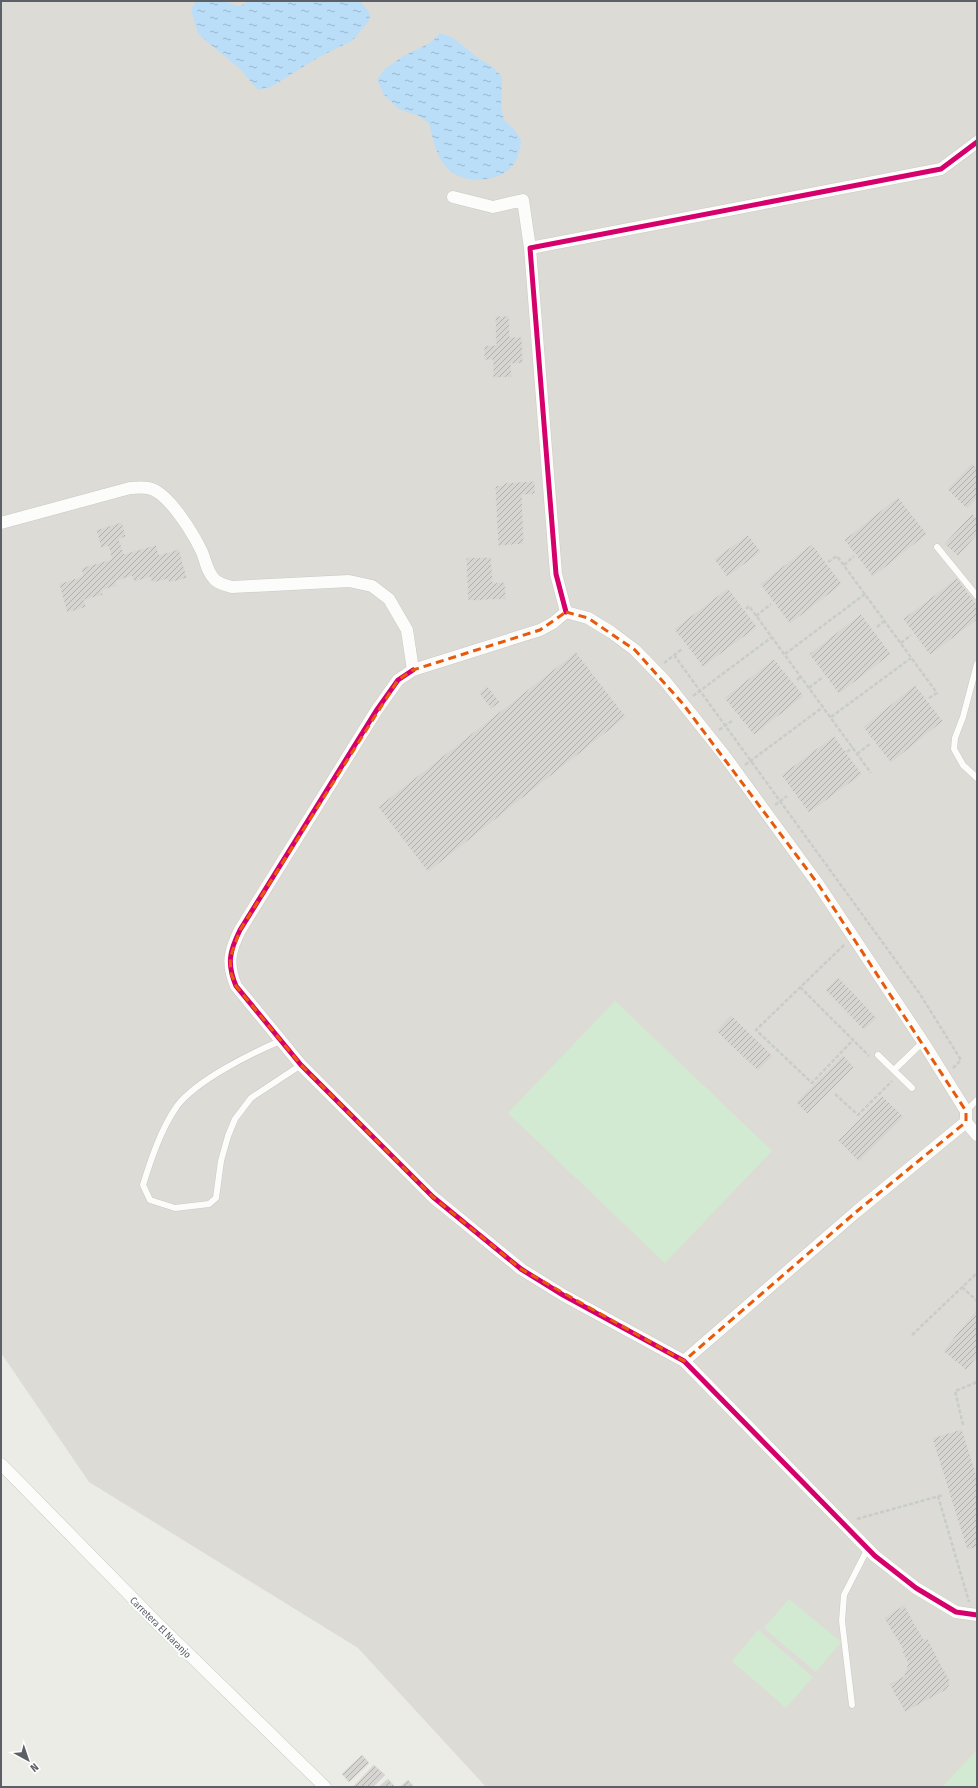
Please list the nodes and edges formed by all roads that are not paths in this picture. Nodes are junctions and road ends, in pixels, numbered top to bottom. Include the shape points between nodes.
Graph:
1 (977, 142) edge
2 (453, 197) dead end
3 (530, 248) junction
4 (1, 523) edge
5 (937, 547) dead end
6 (977, 596) edge
7 (566, 612) junction
8 (977, 664) edge
9 (413, 670) junction
10 (977, 778) edge
11 (280, 1041) junction
12 (923, 1042) junction
13 (878, 1055) road end
14 (302, 1065) junction
15 (896, 1073) junction
16 (912, 1088) dead end
17 (977, 1100) edge
18 (966, 1116) junction
19 (977, 1134) edge
20 (684, 1361) junction
21 (1, 1464) edge
22 (868, 1548) junction
23 (974, 1614) edge
24 (852, 1705) dead end
25 (324, 1787) edge

1 - 3 street via 941,168
2 - 3 street via 494,207 522,200
3 - 7 street via 556,574
4 - 9 street via 130,488 149,488 166,500 177,513 194,536 208,570 214,579 222,584 232,587 349,581 372,586 389,599 407,630
5 - 6 lane
7 - 9 street via 540,630
7 - 12 street via 588,618 635,650 683,704 736,771 818,884
8 - 10 lane via 954,749 963,765
9 - 11 street via 398,680 376,711 233,943 231,973 236,986
11 - 14 street
11 - 14 lane via 211,1078 177,1106 163,1133 143,1185 150,1200 175,1208 209,1204 216,1198 228,1136 235,1119 251,1098
12 - 15 lane
12 - 18 street
13 - 15 lane
14 - 20 street via 433,1197 521,1269
15 - 16 lane
17 - 18 lane
18 - 19 street
18 - 20 street
20 - 22 street
21 - 25 street, Carretera El Naranjo via 158,1624
22 - 23 street via 916,1588 956,1612
22 - 24 lane via 844,1595 842,1621

